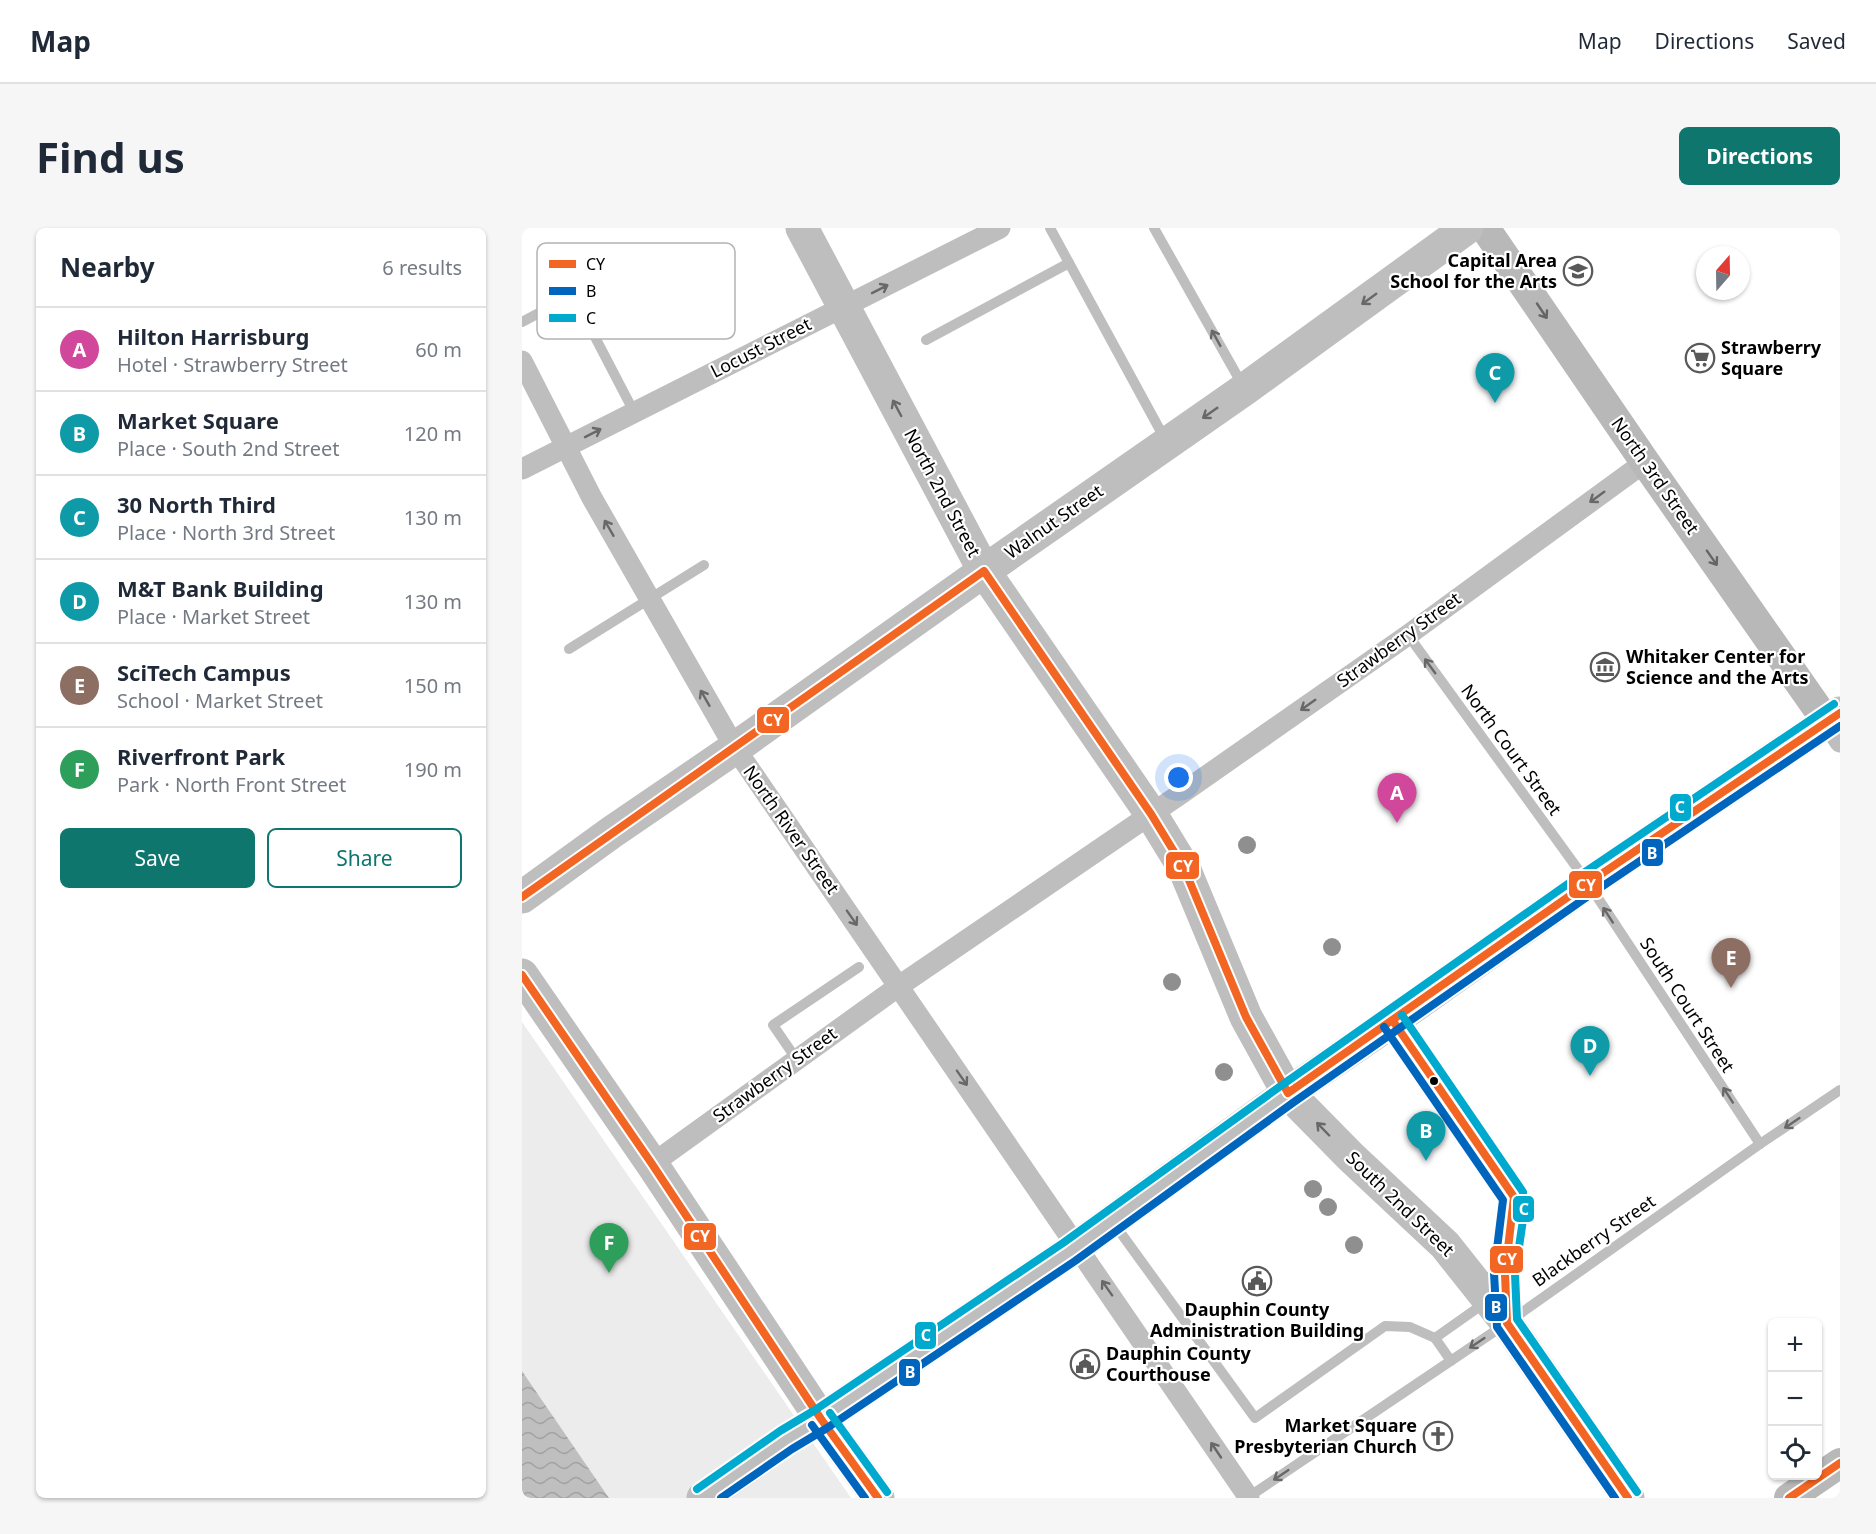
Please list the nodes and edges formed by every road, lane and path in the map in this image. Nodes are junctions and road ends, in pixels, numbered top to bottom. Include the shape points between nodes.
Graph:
1 (802, 228) edge
2 (1000, 228) edge
3 (1050, 228) edge
4 (1154, 228) edge
5 (1467, 228) edge
6 (1485, 228) edge
7 (1069, 263) junction
8 (843, 307) junction
9 (537, 314) edge
10 (522, 322) edge
11 (596, 339) edge
12 (926, 340) dead end
13 (522, 360) edge
14 (1245, 389) junction
15 (634, 412) junction
16 (1167, 443) junction
17 (566, 446) junction
18 (1644, 462) junction
19 (522, 469) edge
20 (704, 566) dead end
21 (984, 571) junction
22 (649, 599) junction
23 (1408, 635) junction
24 (569, 649) dead end
25 (1836, 726) edge
26 (735, 748) junction
27 (1151, 814) junction
28 (1587, 883) junction
29 (522, 897) edge
30 (859, 967) dead end
31 (522, 975) edge
32 (899, 986) junction
33 (1393, 1021) junction
34 (797, 1060) junction
35 (1840, 1090) edge
36 (1288, 1093) junction
37 (1760, 1144) junction
38 (652, 1164) junction
39 (1112, 1221) junction
40 (1078, 1246) junction
41 (1497, 1312) junction
42 (1435, 1338) junction
43 (1451, 1361) junction
44 (821, 1419) junction
45 (1840, 1463) edge
46 (703, 1498) edge
47 (878, 1498) edge
48 (1248, 1498) edge
49 (1628, 1498) edge
50 (1789, 1498) edge

1 - 8 main road, North 2nd Street
8 -> 2 street, Locust Street
3 - 7 lane
14 -> 4 lane
5 -> 14 main road, Walnut Street
6 -> 18 main road, North 3rd Street
7 - 12 lane
7 - 16 lane
8 - 15 street, Locust Street
21 -> 8 main road, North 2nd Street
9 - 10 lane
11 - 15 lane
13 - 17 street, North River Street
14 -> 16 main road, Walnut Street
17 -> 15 street, Locust Street
16 - 21 main road, Walnut Street
17 - 19 street, Locust Street
22 -> 17 street, North River Street
18 -> 23 street, Strawberry Street
18 -> 25 main road, North 3rd Street
20 - 22 lane
21 - 26 main road, Walnut Street
21 - 27 main road, North 2nd Street
22 - 24 lane
26 -> 22 street, North River Street
23 -> 27 street, Strawberry Street
28 -> 23 lane, North Court Street
25 - 28 main road
26 - 29 main road, Walnut Street
26 -> 32 street, North River Street
27 - 32 street, Strawberry Street
27 - 36 main road, North 2nd Street via 1184,868 1246,1017
28 - 33 main road
37 -> 28 lane, South Court Street
30 - 34 lane via 773,1025
31 - 38 main road
32 - 34 street, Strawberry Street
32 -> 40 street, North River Street
33 - 36 main road
33 - 41 lane via 1514,1197 1505,1302
34 - 38 street, Strawberry Street
35 -> 37 lane, Blackberry Street
36 - 39 main road
41 -> 36 main road, South 2nd Street via 1445,1245
37 - 41 lane, Blackberry Street
38 - 44 main road
39 - 40 main road
39 - 42 lane via 1255,1418 1385,1326 1410,1327
40 - 44 main road
48 -> 40 street, North River Street
41 - 42 lane
41 -> 43 lane, Blackberry Street
41 - 49 main road, South 2nd Street
42 - 43 lane
43 -> 48 lane, Blackberry Street
44 - 46 main road
44 - 47 main road
45 - 50 main road

